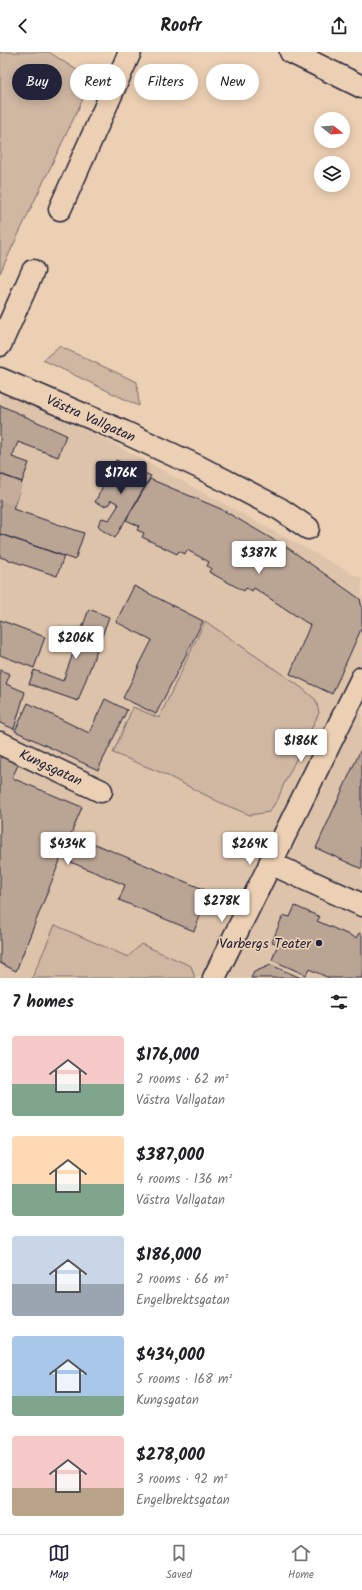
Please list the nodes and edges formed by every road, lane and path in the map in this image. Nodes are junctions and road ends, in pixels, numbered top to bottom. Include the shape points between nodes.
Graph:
1 (130, 52) edge
2 (291, 52) edge
3 (362, 87) edge
4 (60, 209) dead end
5 (33, 271) dead end
6 (0, 345) edge
7 (0, 379) edge
8 (308, 528) dead end
9 (360, 686) edge
10 (0, 743) edge
11 (102, 791) dead end
12 (270, 863) junction
13 (362, 905) edge
14 (214, 978) edge

1 - 4 street
2 - 3 street
5 - 6 street
7 - 8 street, Västra Vallgatan via 197,466 280,509
9 - 12 street
10 - 11 street, Kungsgatan
12 - 13 street
12 - 14 street

